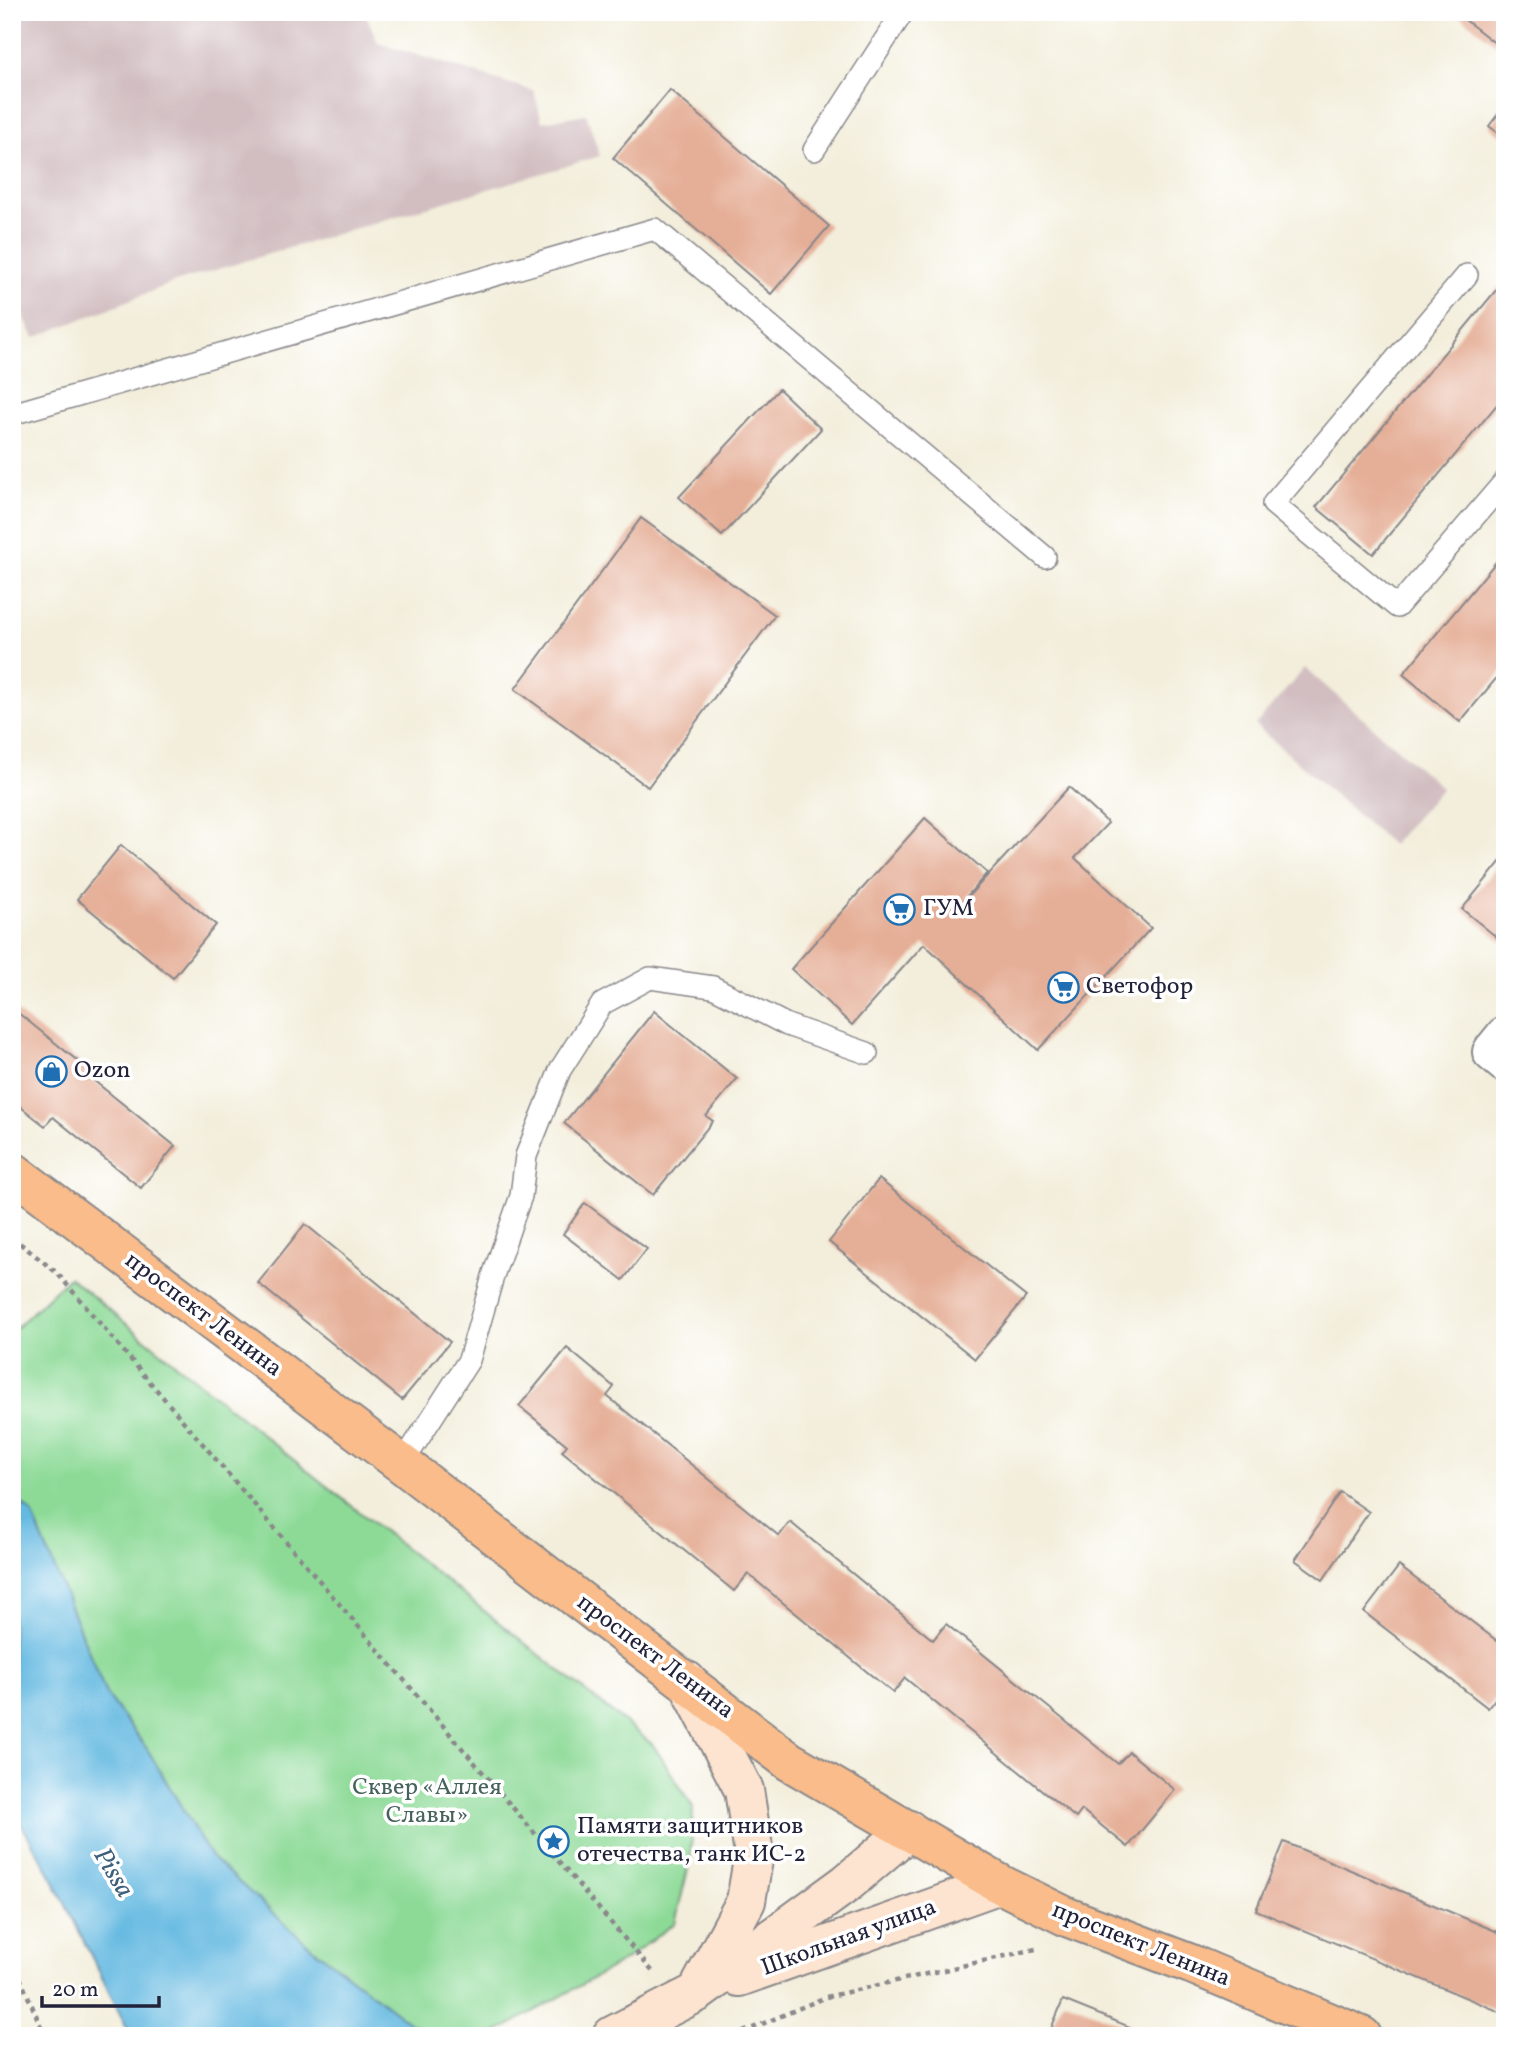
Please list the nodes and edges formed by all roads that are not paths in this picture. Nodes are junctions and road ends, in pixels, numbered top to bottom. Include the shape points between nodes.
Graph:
1 (903, 12) edge
2 (814, 150) dead end
3 (1467, 275) dead end
4 (12, 414) edge
5 (1505, 481) edge
6 (1045, 557) dead end
7 (867, 1053) dead end
8 (12, 1171) edge
9 (402, 1464) junction
10 (687, 1681) junction
11 (909, 1830) junction
12 (1000, 1884) junction
13 (683, 1999) junction
14 (612, 2036) edge
15 (1362, 2036) edge

1 - 2 lane
3 - 5 lane via 1273,504 1397,607
4 - 6 lane via 655,229
7 - 9 lane via 787,1025 713,987 650,978 602,1004 560,1070 526,1156 521,1196 470,1360
8 - 9 main road, проспект Ленина
9 - 10 main road, проспект Ленина
10 - 11 main road, проспект Ленина via 789,1761
10 - 13 main road, Школьная улица via 744,1790 754,1854 746,1901
11 - 12 main road, проспект Ленина
11 - 13 main road, Школьная улица via 848,1884
12 - 13 main road, Школьная улица
12 - 15 main road, проспект Ленина via 1067,1917
13 - 14 main road, Школьная улица

